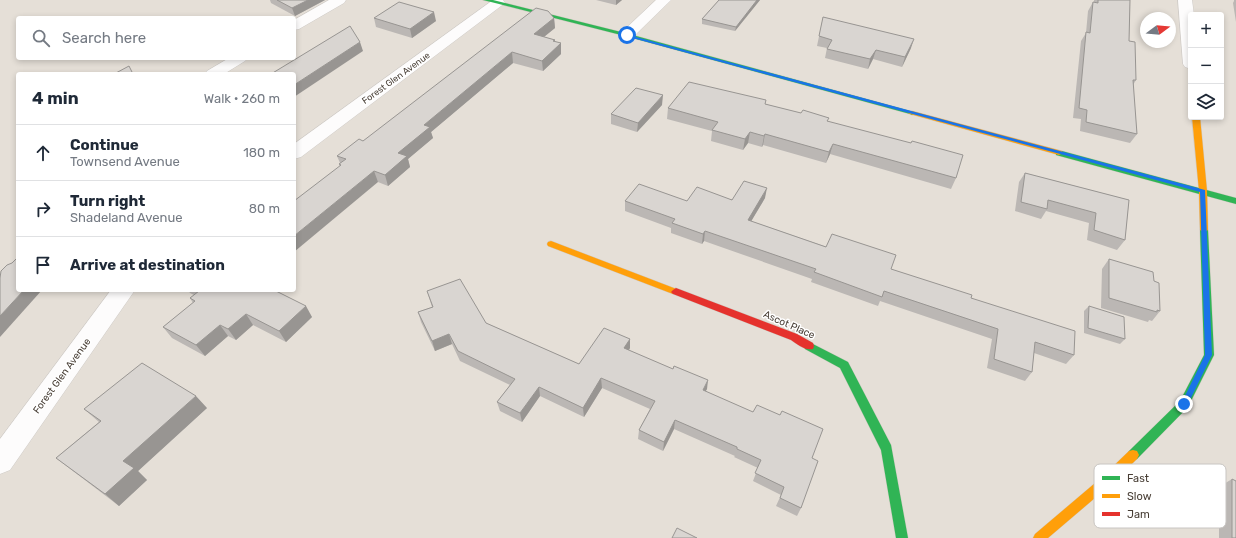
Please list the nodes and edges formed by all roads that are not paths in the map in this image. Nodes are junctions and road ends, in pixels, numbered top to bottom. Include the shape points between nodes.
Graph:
1 (339, 0) edge
2 (664, 0) edge
3 (1185, 0) edge
4 (492, 2) edge
5 (296, 25) edge
6 (627, 35) junction
7 (1190, 48) edge
8 (237, 60) edge
9 (216, 72) edge
10 (1196, 120) edge
11 (296, 152) edge
12 (1203, 191) junction
13 (1236, 200) edge
14 (551, 244) dead end
15 (123, 292) edge
16 (0, 462) edge
17 (1122, 464) edge
18 (1094, 491) edge
19 (902, 538) edge
20 (1039, 538) edge

1 - 5 street
2 - 6 street
3 - 7 street
4 - 6 street
4 - 11 street, Forest Glen Avenue
6 - 12 street
8 - 9 street
10 - 12 street
12 - 13 street
12 - 17 street via 1209,355 1184,404
14 - 19 street, Ascot Place via 794,337 844,365 887,449
15 - 16 street, Forest Glen Avenue
18 - 20 street

